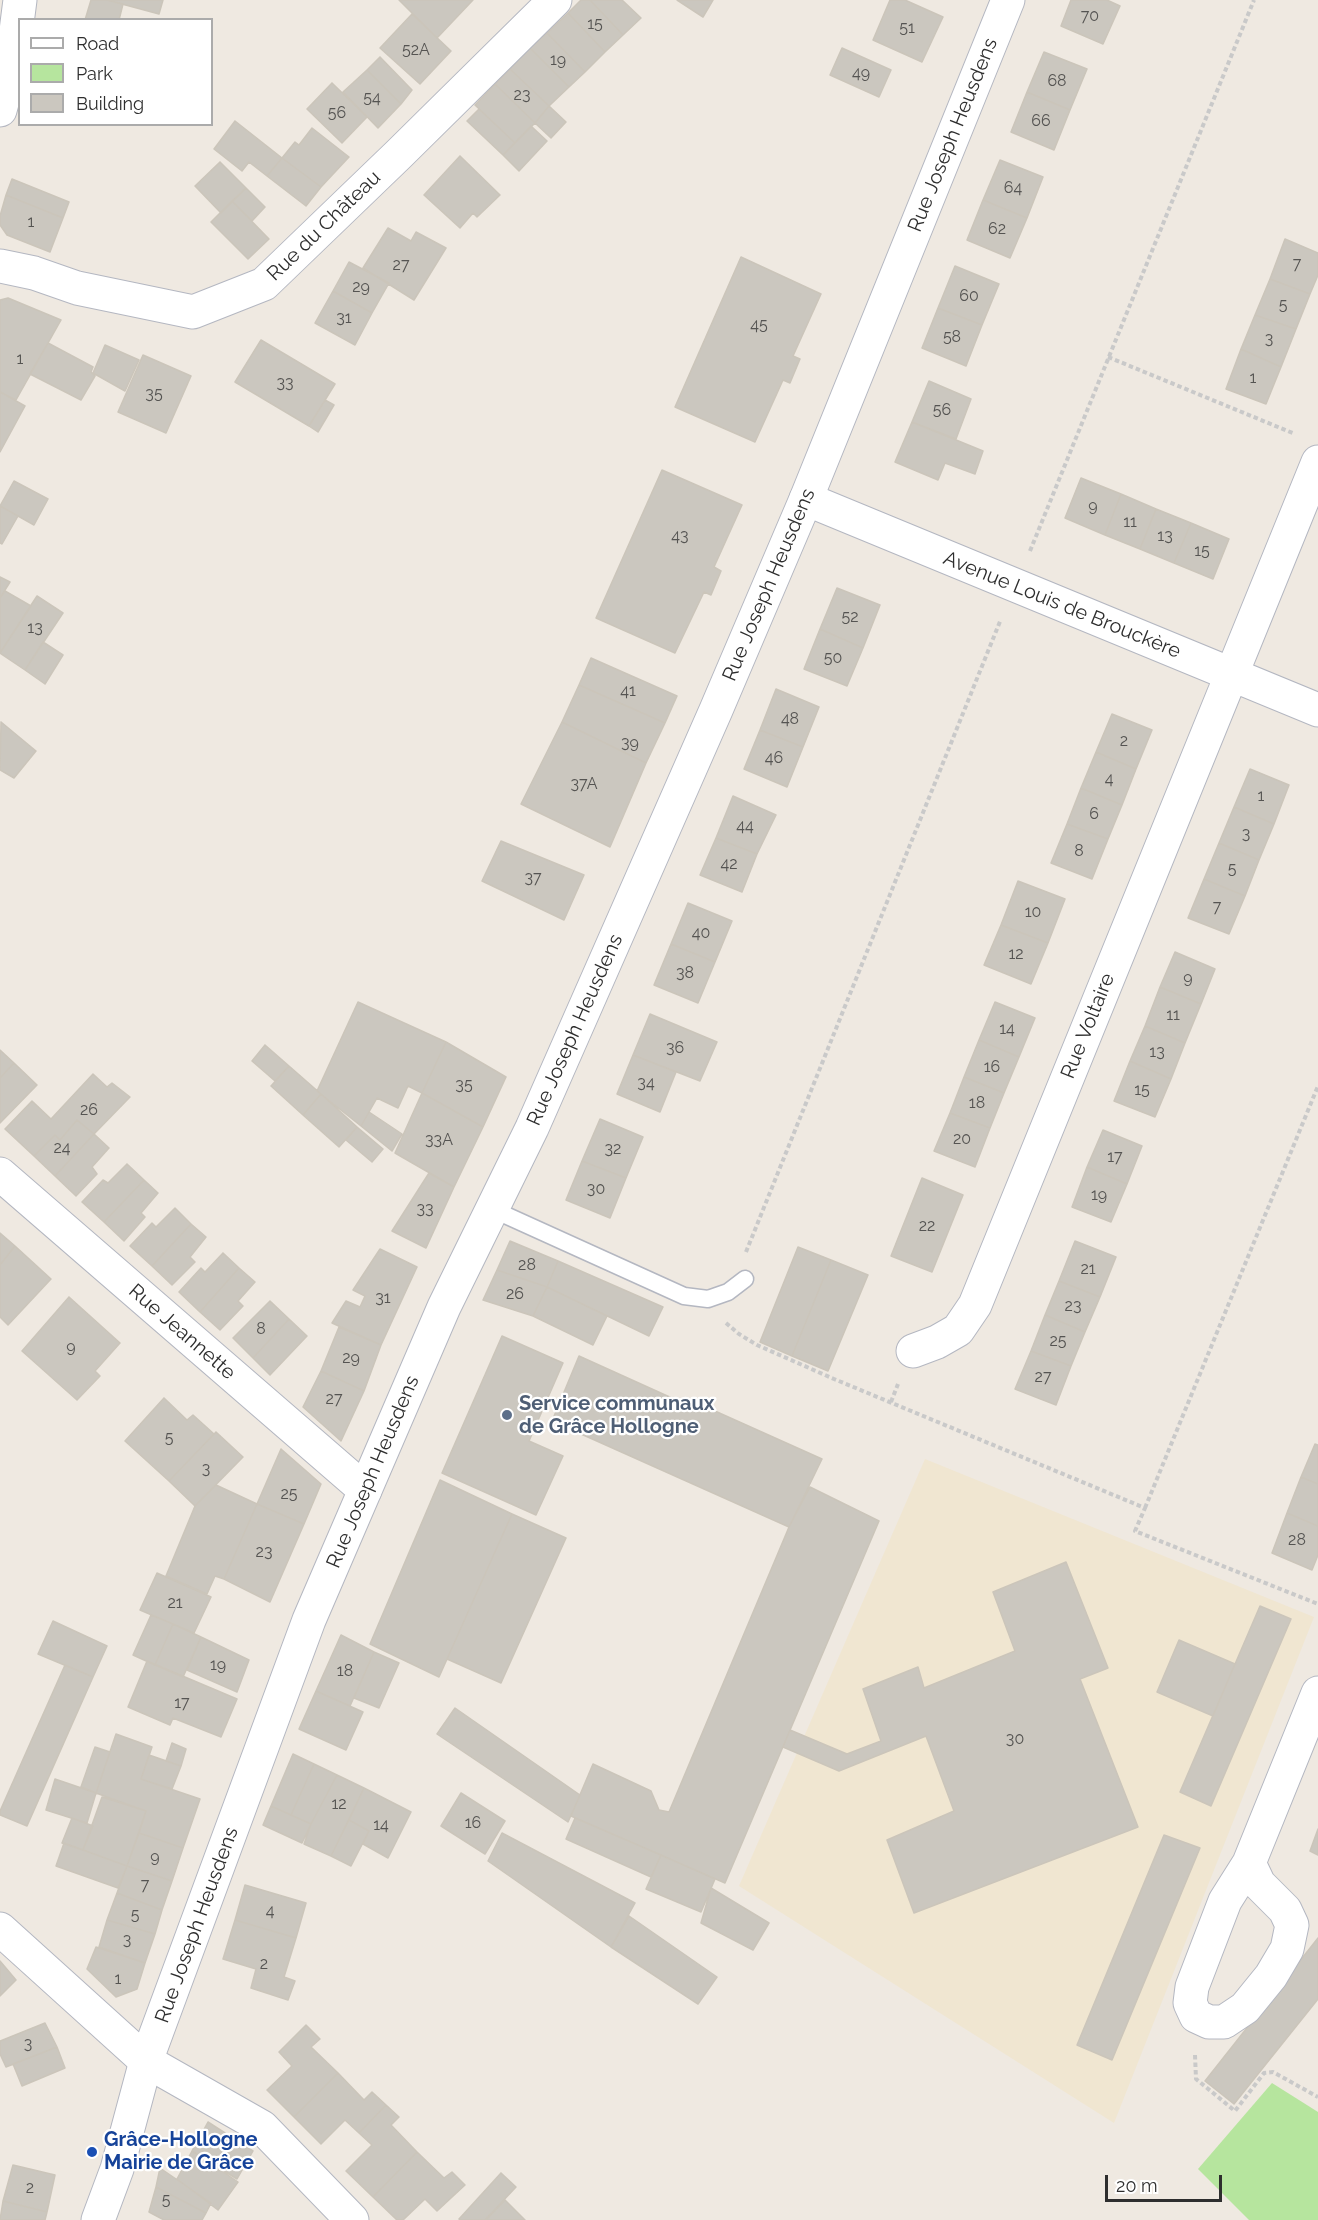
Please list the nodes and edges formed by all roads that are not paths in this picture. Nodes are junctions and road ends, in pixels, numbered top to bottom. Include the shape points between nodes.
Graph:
1 (20, 0) edge
2 (555, 0) edge
3 (1008, 0) edge
4 (0, 110) edge
5 (0, 266) edge
6 (1318, 462) edge
7 (806, 499) junction
8 (1232, 674) junction
9 (1318, 710) edge
10 (0, 1174) edge
11 (492, 1209) junction
12 (745, 1279) road end
13 (913, 1351) dead end
14 (365, 1490) junction
15 (1318, 1694) edge
16 (1249, 1863) junction
17 (0, 1929) edge
18 (146, 2061) junction
19 (98, 2220) edge
20 (352, 2220) edge

1 - 4 street via 11,70
2 - 5 street, Rue du Château via 264,284 193,312 77,288
3 - 7 street, Rue Joseph Heusdens
6 - 8 street, Rue Voltaire
7 - 8 street, Avenue Louis de Brouckère
7 - 11 street, Rue Joseph Heusdens via 607,959
8 - 9 street, Avenue Louis de Brouckère
8 - 13 street, Rue Voltaire via 975,1305 958,1330
10 - 14 street, Rue Jeannette
11 - 12 lane via 684,1296 708,1299 728,1292
11 - 14 street, Rue Joseph Heusdens via 444,1307
14 - 18 street, Rue Joseph Heusdens via 309,1620
15 - 16 street
16 - 16 street via 1259,1884 1285,1910 1292,1925 1287,1949 1245,2008 1224,2022 1209,2022 1196,2016 1190,2003 1192,1987 1225,1901
17 - 18 street
18 - 19 street, Rue Joseph Heusdens via 117,2169
18 - 20 street via 262,2127

